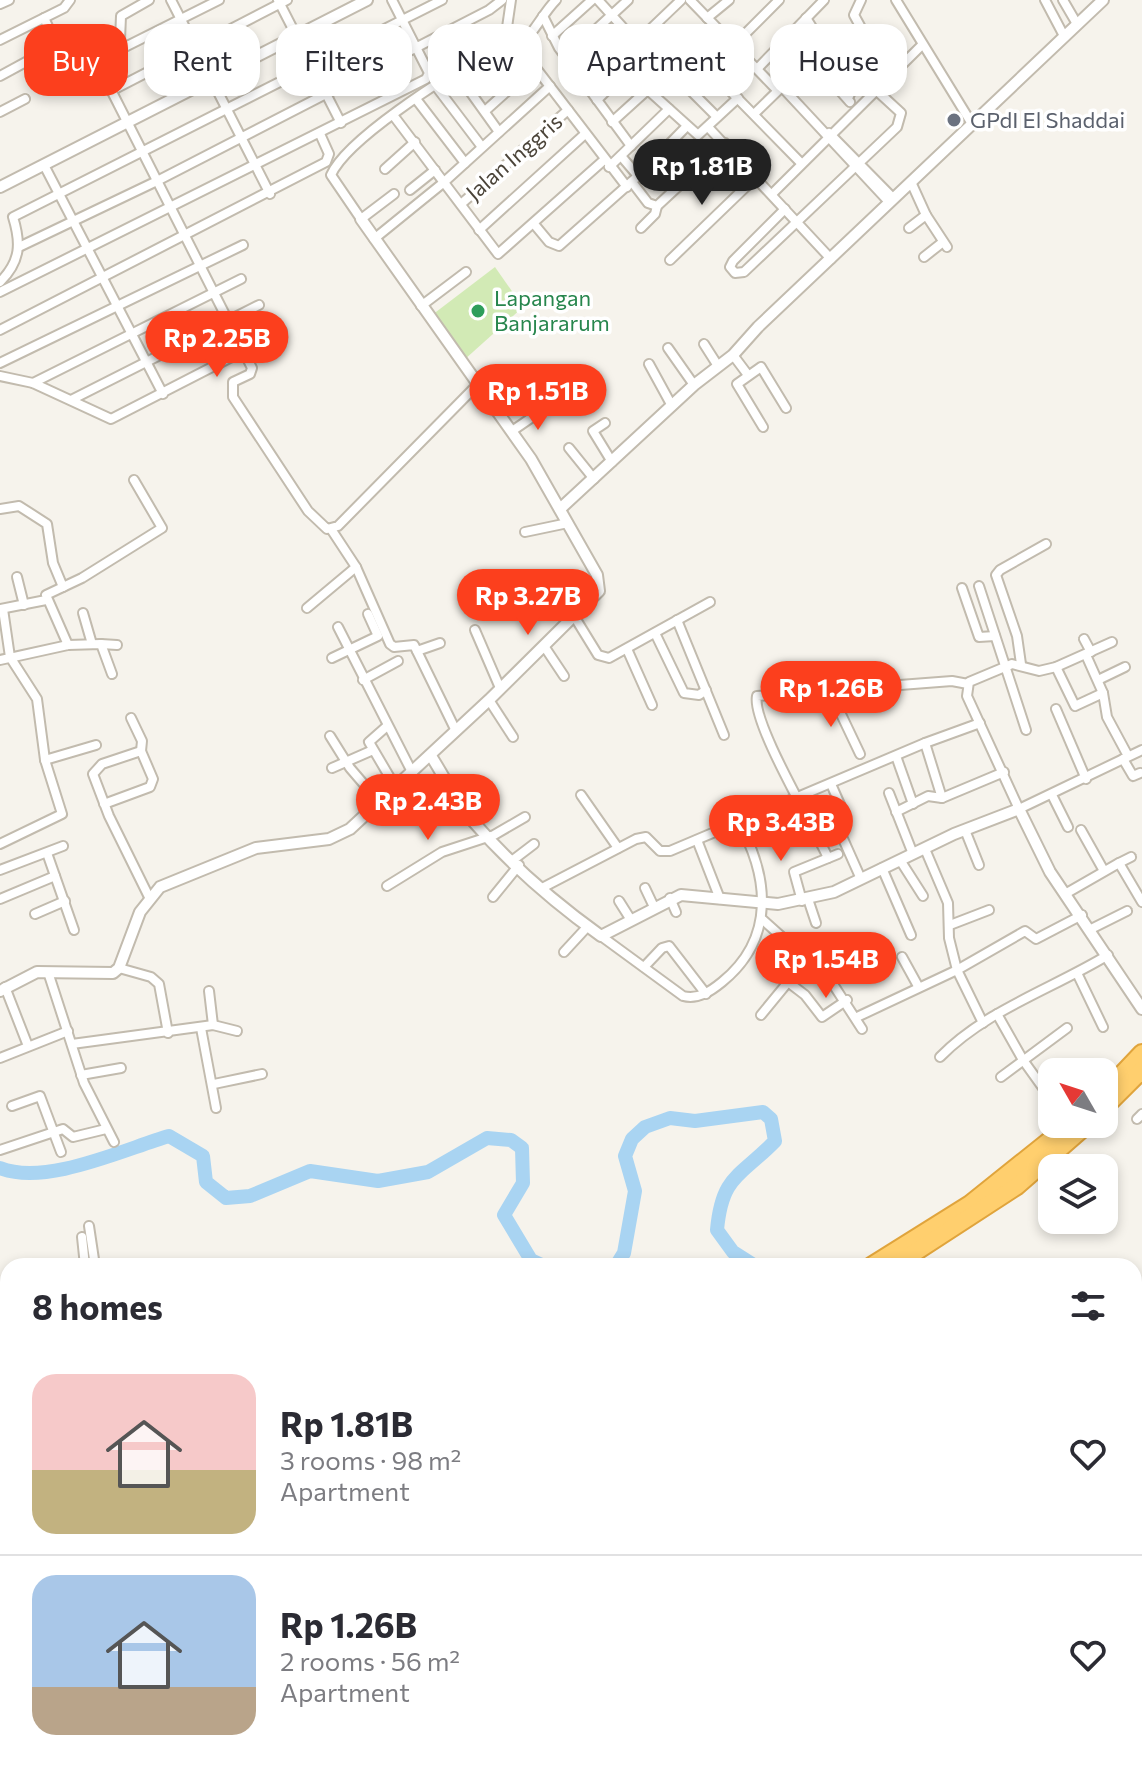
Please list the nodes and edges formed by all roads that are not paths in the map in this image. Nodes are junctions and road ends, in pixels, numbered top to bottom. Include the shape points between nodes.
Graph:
1 (9, 0) edge
2 (70, 0) edge
3 (149, 0) edge
4 (171, 0) edge
5 (219, 0) edge
6 (367, 0) edge
7 (392, 0) edge
8 (442, 0) edge
9 (502, 0) edge
10 (511, 0) edge
11 (556, 0) edge
12 (592, 0) edge
13 (598, 0) edge
14 (628, 0) edge
15 (681, 0) edge
16 (690, 0) edge
17 (729, 0) edge
18 (779, 0) edge
19 (824, 0) edge
20 (861, 0) edge
21 (896, 0) edge
22 (1045, 0) edge
23 (1063, 0) edge
24 (1103, 0) edge
25 (282, 1) edge
26 (0, 4) edge
27 (610, 15) junction
28 (543, 16) junction
29 (44, 18) junction
30 (707, 18) junction
31 (806, 18) junction
32 (183, 20) junction
33 (403, 20) junction
34 (120, 24) edge
35 (185, 24) edge
36 (238, 24) edge
37 (292, 24) edge
38 (320, 24) edge
39 (395, 24) edge
40 (507, 24) edge
41 (537, 24) edge
42 (601, 24) edge
43 (618, 24) edge
44 (657, 24) edge
45 (713, 24) edge
46 (810, 24) edge
47 (859, 24) edge
48 (1077, 24) junction
49 (754, 25) edge
50 (552, 36) junction
51 (1064, 36) junction
52 (0, 40) edge
53 (922, 45) junction
54 (128, 46) edge
55 (558, 46) edge
56 (416, 48) junction
57 (412, 50) edge
58 (907, 59) edge
59 (754, 66) edge
60 (757, 69) junction
61 (0, 76) edge
62 (542, 76) edge
63 (770, 80) edge
64 (276, 85) edge
65 (550, 86) junction
66 (428, 90) edge
67 (114, 96) edge
68 (179, 96) edge
69 (221, 96) edge
70 (325, 96) edge
71 (328, 96) edge
72 (445, 96) edge
73 (474, 96) edge
74 (501, 96) edge
75 (594, 96) edge
76 (601, 96) edge
77 (641, 96) edge
78 (655, 96) edge
79 (694, 96) edge
80 (736, 96) edge
81 (771, 96) edge
82 (787, 96) edge
83 (870, 96) edge
84 (883, 96) edge
85 (738, 98) junction
86 (848, 98) edge
87 (25, 99) dead end
88 (416, 99) junction
89 (597, 100) junction
90 (669, 109) junction
91 (227, 110) junction
92 (568, 110) junction
93 (855, 110) junction
94 (485, 111) junction
95 (0, 112) edge
96 (754, 114) junction
97 (393, 115) junction
98 (717, 117) junction
99 (127, 122) junction
100 (612, 122) junction
101 (341, 123) junction
102 (972, 124) junction
103 (686, 127) junction
104 (708, 127) junction
105 (499, 132) junction
106 (320, 134) junction
107 (585, 134) junction
108 (826, 134) junction
109 (242, 138) junction
110 (415, 142) junction
111 (725, 143) junction
112 (631, 146) junction
113 (482, 147) junction
114 (143, 152) junction
115 (621, 156) junction
116 (465, 163) junction
117 (801, 163) junction
118 (607, 164) junction
119 (44, 165) junction
120 (857, 165) junction
121 (257, 167) junction
122 (385, 169) dead end
123 (435, 170) junction
124 (756, 177) junction
125 (157, 181) junction
126 (632, 182) junction
127 (911, 182) junction
128 (443, 183) junction
129 (0, 187) edge
130 (410, 190) dead end
131 (773, 193) junction
132 (270, 194) junction
133 (394, 194) dead end
134 (59, 195) junction
135 (891, 200) junction
136 (461, 204) junction
137 (657, 206) junction
138 (171, 207) junction
139 (785, 209) junction
140 (926, 215) junction
141 (361, 219) junction
142 (795, 220) junction
143 (73, 222) junction
144 (534, 224) junction
145 (641, 228) dead end
146 (909, 228) dead end
147 (479, 230) junction
148 (186, 235) junction
149 (374, 239) junction
150 (243, 245) dead end
151 (21, 246) junction
152 (89, 249) junction
153 (924, 257) dead end
154 (831, 259) junction
155 (670, 260) dead end
156 (200, 265) junction
157 (466, 272) dead end
158 (104, 278) junction
159 (241, 279) dead end
160 (0, 282) edge
161 (0, 292) edge
162 (214, 292) junction
163 (259, 305) dead end
164 (118, 306) junction
165 (421, 306) junction
166 (227, 319) junction
167 (0, 330) edge
168 (282, 331) dead end
169 (133, 335) junction
170 (704, 344) dead end
171 (668, 348) dead end
172 (243, 351) junction
173 (733, 355) junction
174 (0, 363) edge
175 (147, 363) junction
176 (649, 364) dead end
177 (718, 366) junction
178 (748, 375) junction
179 (0, 376) edge
180 (33, 383) junction
181 (479, 383) junction
182 (694, 385) junction
183 (163, 394) junction
184 (71, 400) junction
185 (672, 406) junction
186 (547, 407) dead end
187 (786, 408) dead end
188 (605, 423) dead end
189 (763, 427) dead end
190 (512, 431) junction
191 (569, 448) dead end
192 (612, 462) junction
193 (594, 479) junction
194 (134, 480) dead end
195 (0, 509) edge
196 (560, 509) junction
197 (568, 523) junction
198 (331, 529) junction
199 (525, 532) dead end
200 (1046, 544) dead end
201 (356, 567) junction
202 (17, 577) dead end
203 (979, 586) dead end
204 (63, 587) junction
205 (962, 588) dead end
206 (46, 600) junction
207 (710, 602) dead end
208 (24, 605) junction
209 (307, 608) dead end
210 (1, 609) edge
211 (83, 613) dead end
212 (368, 614) dead end
213 (574, 616) junction
214 (677, 620) junction
215 (338, 627) dead end
216 (475, 630) dead end
217 (655, 633) junction
218 (995, 636) junction
219 (1084, 639) dead end
220 (1112, 642) dead end
221 (440, 643) dead end
222 (97, 644) junction
223 (68, 645) junction
224 (117, 645) dead end
225 (544, 646) junction
226 (627, 649) junction
227 (417, 651) junction
228 (348, 652) junction
229 (1088, 654) junction
230 (5, 658) edge
231 (332, 658) dead end
232 (398, 661) dead end
233 (1021, 664) junction
234 (1006, 666) junction
235 (1056, 667) junction
236 (1125, 667) dead end
237 (112, 674) dead end
238 (564, 676) dead end
239 (363, 680) junction
240 (1098, 680) junction
241 (968, 684) junction
242 (500, 688) junction
243 (706, 690) junction
244 (830, 691) junction
245 (1103, 693) junction
246 (489, 700) junction
247 (652, 705) dead end
248 (1056, 709) dead end
249 (131, 718) dead end
250 (980, 723) junction
251 (386, 727) junction
252 (1026, 730) dead end
253 (456, 731) junction
254 (724, 735) dead end
255 (330, 736) dead end
256 (513, 737) dead end
257 (925, 743) junction
258 (96, 745) dead end
259 (373, 750) junction
260 (1142, 750) edge
261 (141, 751) junction
262 (860, 754) dead end
263 (431, 756) junction
264 (896, 756) junction
265 (1125, 758) junction
266 (45, 760) junction
267 (348, 764) junction
268 (332, 768) dead end
269 (412, 772) junction
270 (1004, 772) junction
271 (1140, 773) edge
272 (1086, 779) junction
273 (831, 784) junction
274 (396, 788) junction
275 (889, 793) dead end
276 (581, 795) dead end
277 (1052, 795) junction
278 (798, 797) junction
279 (942, 798) junction
280 (380, 803) junction
281 (913, 804) junction
282 (1019, 809) junction
283 (107, 810) junction
284 (896, 812) junction
285 (525, 817) dead end
286 (846, 818) dead end
287 (738, 821) junction
288 (1068, 827) dead end
289 (965, 830) junction
290 (1081, 830) dead end
291 (840, 832) dead end
292 (488, 836) junction
293 (697, 840) junction
294 (0, 844) edge
295 (534, 844) dead end
296 (63, 846) dead end
297 (618, 848) junction
298 (925, 849) junction
299 (47, 853) junction
300 (913, 854) junction
301 (1131, 857) dead end
302 (900, 860) junction
303 (516, 863) junction
304 (1119, 863) junction
305 (979, 865) dead end
306 (882, 868) junction
307 (0, 870) edge
308 (1104, 871) junction
309 (55, 876) junction
310 (861, 879) junction
311 (387, 886) dead end
312 (542, 888) junction
313 (645, 888) dead end
314 (1065, 894) junction
315 (923, 896) dead end
316 (149, 897) junction
317 (493, 897) dead end
318 (670, 898) junction
319 (0, 899) edge
320 (720, 899) junction
321 (805, 900) junction
322 (65, 901) junction
323 (619, 901) dead end
324 (1142, 902) edge
325 (764, 903) junction
326 (654, 907) junction
327 (989, 910) dead end
328 (1127, 911) dead end
329 (676, 912) dead end
330 (35, 914) dead end
331 (1082, 915) junction
332 (631, 920) junction
333 (763, 920) junction
334 (816, 923) dead end
335 (950, 925) junction
336 (588, 926) junction
337 (1091, 929) junction
338 (74, 930) dead end
339 (911, 935) dead end
340 (601, 936) junction
341 (824, 947) dead end
342 (564, 952) dead end
343 (1108, 955) junction
344 (902, 957) dead end
345 (809, 961) junction
346 (121, 964) junction
347 (644, 967) junction
348 (957, 970) junction
349 (48, 972) junction
350 (1077, 973) junction
351 (788, 982) junction
352 (918, 986) junction
353 (2, 989) edge
354 (209, 991) dead end
355 (1138, 992) edge
356 (706, 994) junction
357 (847, 1000) junction
358 (1142, 1009) edge
359 (997, 1014) junction
360 (761, 1015) dead end
361 (857, 1017) junction
362 (983, 1023) junction
363 (213, 1025) junction
364 (1103, 1027) dead end
365 (201, 1028) junction
366 (1067, 1028) dead end
367 (862, 1029) dead end
368 (68, 1031) junction
369 (237, 1031) dead end
370 (168, 1033) junction
371 (72, 1044) junction
372 (28, 1046) junction
373 (1142, 1053) edge
374 (940, 1057) dead end
375 (0, 1058) edge
376 (1023, 1060) junction
377 (121, 1068) dead end
378 (1142, 1070) edge
379 (262, 1074) dead end
380 (81, 1075) junction
381 (1001, 1077) dead end
382 (1118, 1078) edge
383 (1038, 1081) edge
384 (214, 1084) junction
385 (1118, 1094) edge
386 (12, 1106) dead end
387 (216, 1108) dead end
388 (106, 1129) junction
389 (54, 1131) junction
390 (1053, 1138) edge
391 (1072, 1138) edge
392 (114, 1142) dead end
393 (0, 1150) edge
394 (61, 1152) dead end
395 (89, 1226) dead end
396 (82, 1237) dead end
397 (84, 1258) edge
398 (94, 1258) edge
399 (891, 1258) edge
400 (892, 1258) edge

1 - 26 street
2 - 29 street
3 - 34 street via 121,16
4 - 32 street
5 - 32 street
6 - 38 street
7 - 33 street
8 - 33 street
9 - 56 street
10 - 40 street
11 - 28 street
12 - 50 street
13 - 27 street
14 - 27 street
15 - 44 street
16 - 30 street
17 - 30 street
18 - 49 street
19 - 31 street
20 - 47 street via 854,15
21 - 53 street
22 - 51 street
23 - 48 street
24 - 48 street
25 - 36 street
25 - 37 street
27 - 42 street
27 - 43 street
28 - 41 street
28 - 50 street
29 - 52 street
29 - 61 street via 57,45
30 - 45 street
31 - 46 street
31 - 60 street
32 - 35 street
32 - 54 street
33 - 39 street
33 - 56 street
48 - 51 street
50 - 55 street
51 - 102 street
53 - 58 street
53 - 102 street
56 - 57 street
56 - 101 street via 428,77
59 - 60 street
60 - 63 street
62 - 65 street
64 - 91 street
65 - 92 street
65 - 105 street
66 - 88 street
67 - 99 street
68 - 99 street
69 - 91 street
70 - 109 street
71 - 101 street
72 - 113 street
73 - 94 street
74 - 94 street
75 - 89 street
76 - 89 street
77 - 100 street
78 - 90 street
79 - 98 street
80 - 85 street
81 - 96 street
82 - 108 street
83 - 93 street
84 - 120 street via 902,119
85 - 96 street
85 - 98 street
86 - 93 street
87 - 95 street
88 - 97 street
88 - 116 street
89 - 100 street
90 - 103 street
90 - 112 street
91 - 109 street
91 - 114 street
92 - 107 street
92 - 136 street, Jalan Inggris
93 - 108 street
94 - 105 street
96 - 117 street
97 - 110 street
97 - 141 street via 332,173
98 - 104 street
99 - 114 street
99 - 119 street
100 - 112 street
101 - 106 street
102 - 127 street
103 - 104 street via 698,135
103 - 126 street
104 - 111 street
105 - 113 street
106 - 121 street
106 - 132 street via 329,154 326,162
107 - 118 street
107 - 147 street
108 - 117 street
108 - 120 street
109 - 121 street
109 - 125 street
110 - 122 street
110 - 123 street
111 - 124 street
111 - 137 street
112 - 115 street
113 - 116 street
114 - 125 street
114 - 134 street
115 - 118 street
115 - 126 street
116 - 128 street
117 - 131 street
118 - 126 street
118 - 144 street
119 - 129 street
119 - 134 street
120 - 135 street
120 - 142 street
121 - 132 street
121 - 138 street
123 - 128 street
123 - 130 street
124 - 131 street
124 - 155 street
125 - 138 street
125 - 143 street
126 - 137 street via 648,203
126 - 144 street via 558,247
127 - 135 street
127 - 140 street
128 - 136 street
128 - 149 street
131 - 139 street
132 - 148 street
133 - 141 street
134 - 143 street
134 - 151 street via 13,217
135 - 154 street
136 - 147 street
137 - 145 street
138 - 148 street
138 - 152 street
139 - 142 street
139 - 142 street via 737,256 732,270 744,272
140 - 146 street
140 - 153 street via 945,244
141 - 149 street
142 - 154 street
143 - 151 street
143 - 152 street
144 - 147 street via 499,254
148 - 156 street
148 - 158 street
149 - 165 street
150 - 156 street
151 - 160 street
152 - 158 street
152 - 161 street
154 - 173 street
156 - 162 street
156 - 164 street
157 - 165 street
158 - 164 street
158 - 167 street
159 - 162 street
162 - 166 street
162 - 169 street
163 - 166 street
164 - 169 street
164 - 174 street
165 - 181 street
166 - 172 street
166 - 175 street
168 - 172 street
169 - 175 street
169 - 180 street
170 - 177 street
171 - 182 street
172 - 183 street
172 - 198 street via 253,370 233,382 233,397 308,511
173 - 177 street
173 - 178 street
175 - 183 street
175 - 184 street
176 - 185 street
177 - 182 street
178 - 187 street via 761,367
178 - 189 street via 737,384
179 - 180 street
180 - 184 street
181 - 190 street
181 - 198 street
182 - 185 street
183 - 184 street via 109,419
185 - 192 street
186 - 190 street
188 - 192 street via 593,431
190 - 196 street
191 - 193 street
192 - 193 street
193 - 196 street
194 - 204 street via 162,528
195 - 204 street via 19,506 45,520
196 - 197 street
197 - 199 street
197 - 213 street via 600,586
198 - 201 street
200 - 233 street via 996,575
201 - 209 street
201 - 227 street via 390,644 411,643
202 - 208 street
203 - 218 street
204 - 206 street
205 - 218 street via 979,637
206 - 208 street
206 - 223 street
207 - 214 street
208 - 210 street
210 - 230 street
211 - 222 street
212 - 228 street via 378,636
213 - 225 street
213 - 226 street via 600,656 609,658
214 - 217 street
214 - 243 street
215 - 228 street
216 - 242 street
217 - 226 street
217 - 243 street via 684,693 699,695
218 - 234 street
219 - 229 street
220 - 229 street
221 - 227 street
222 - 223 street
222 - 224 street
222 - 237 street
223 - 230 street
225 - 238 street
225 - 242 street
226 - 247 street
227 - 253 street
228 - 231 street
228 - 239 street
229 - 235 street
229 - 240 street
230 - 266 street via 37,699
232 - 239 street
233 - 234 street
233 - 235 street via 1036,671
234 - 241 street
234 - 252 street
235 - 245 street via 1075,706
236 - 240 street
239 - 251 street
240 - 245 street
241 - 244 street
241 - 250 street via 967,696
242 - 246 street
243 - 254 street
244 - 262 street
244 - 278 street via 757,696 758,712
245 - 265 street
246 - 253 street
246 - 256 street
248 - 272 street
249 - 261 street
250 - 257 street
250 - 270 street
251 - 259 street via 371,738
251 - 269 street
253 - 263 street
255 - 267 street
257 - 264 street
257 - 279 street
258 - 266 street
259 - 267 street
259 - 274 street
260 - 265 street
261 - 283 street via 153,779 150,787
261 - 283 street via 95,769
263 - 269 street
263 - 292 street
264 - 273 street
264 - 281 street
265 - 271 street via 1133,776
265 - 272 street
266 - 294 street via 62,814
267 - 268 street
267 - 280 street
269 - 274 street
270 - 279 street
270 - 282 street
272 - 277 street
273 - 278 street
273 - 286 street
274 - 280 street
275 - 284 street
276 - 297 street
277 - 282 street
277 - 288 street
278 - 287 street
278 - 321 street via 833,856 794,872
279 - 281 street via 928,796
280 - 316 street via 334,837 256,848 169,883
281 - 284 street
282 - 289 street
282 - 314 street
283 - 316 street
284 - 300 street
285 - 292 street
287 - 293 street
287 - 325 street via 755,854
289 - 298 street
289 - 305 street
290 - 308 street
291 - 310 street
292 - 303 street
292 - 311 street via 442,852
293 - 297 street via 666,852 644,837
293 - 320 street
295 - 303 street
296 - 299 street
297 - 312 street
298 - 300 street
298 - 335 street via 946,897
299 - 307 street
299 - 309 street
300 - 302 street
301 - 304 street
302 - 306 street
302 - 315 street
303 - 312 street
303 - 317 street
304 - 308 street
304 - 324 street
306 - 310 street
306 - 339 street
308 - 314 street
309 - 319 street
309 - 322 street
310 - 321 street
312 - 336 street
313 - 326 street
314 - 331 street
316 - 346 street
318 - 320 street
318 - 326 street
318 - 329 street
320 - 325 street
321 - 325 street
321 - 334 street
322 - 330 street
322 - 338 street
323 - 332 street
325 - 333 street
326 - 332 street
327 - 335 street
328 - 337 street
331 - 337 street
331 - 348 street via 1036,939 1025,931
332 - 340 street
333 - 345 street
333 - 356 street via 740,963
335 - 348 street
336 - 340 street
336 - 342 street
337 - 343 street
340 - 347 street
341 - 345 street
343 - 350 street
343 - 355 street
344 - 352 street
345 - 351 street
345 - 357 street
346 - 349 street via 100,975
346 - 370 street via 159,984
347 - 356 street via 683,996
347 - 356 street via 669,946
348 - 352 street
348 - 362 street
349 - 353 street via 28,975
349 - 368 street
350 - 359 street
350 - 364 street
351 - 357 street via 822,1017
351 - 360 street
352 - 361 street
353 - 372 street
354 - 363 street
355 - 358 street
357 - 361 street
359 - 362 street
359 - 376 street
361 - 367 street
362 - 374 street
363 - 365 street
363 - 369 street
365 - 370 street
365 - 384 street
366 - 376 street
368 - 371 street
368 - 372 street
370 - 371 street
371 - 380 street
372 - 375 street
373 - 382 highway
376 - 381 street
376 - 383 street
377 - 380 street
378 - 385 highway
379 - 384 street
380 - 388 street
384 - 387 street
386 - 389 street via 40,1096
388 - 389 street via 73,1137 63,1129
388 - 392 street
389 - 393 street
389 - 394 street
390 - 399 highway
391 - 400 highway via 1017,1186
395 - 398 street
396 - 397 street

